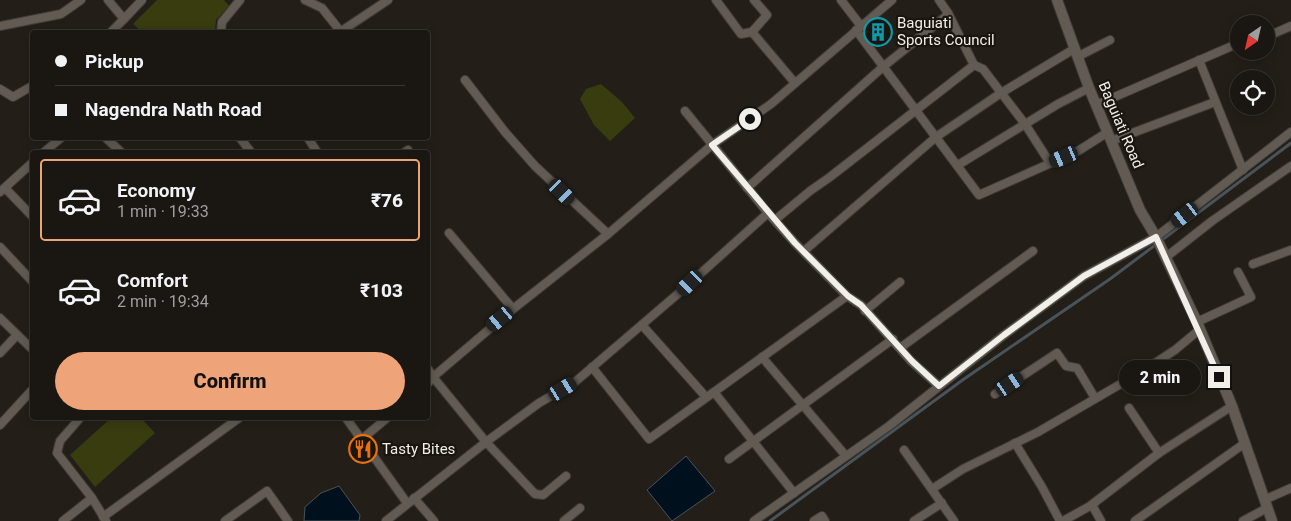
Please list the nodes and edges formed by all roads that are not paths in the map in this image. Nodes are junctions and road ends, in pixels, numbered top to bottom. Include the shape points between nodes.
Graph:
1 (81, 0) edge
2 (108, 0) edge
3 (142, 0) edge
4 (240, 0) edge
5 (305, 0) edge
6 (388, 0) edge
7 (716, 0) edge
8 (754, 0) edge
9 (841, 0) edge
10 (892, 0) edge
11 (939, 0) edge
12 (1057, 0) edge
13 (948, 13) junction
14 (124, 19) junction
15 (0, 26) edge
16 (1291, 26) edge
17 (859, 28) junction
18 (113, 30) edge
19 (221, 30) edge
20 (339, 30) edge
21 (344, 30) edge
22 (752, 32) junction
23 (1275, 33) edge
24 (1110, 40) dead end
25 (1230, 47) edge
26 (1075, 53) junction
27 (1199, 60) junction
28 (974, 65) junction
29 (884, 66) junction
30 (465, 80) dead end
31 (795, 83) junction
32 (30, 87) edge
33 (1089, 88) junction
34 (0, 89) edge
35 (1001, 93) junction
36 (1216, 102) junction
37 (1096, 105) junction
38 (917, 109) junction
39 (685, 111) dead end
40 (1025, 124) junction
41 (1291, 132) edge
42 (936, 137) junction
43 (1110, 137) junction
44 (59, 140) edge
45 (108, 140) edge
46 (242, 140) edge
47 (712, 145) junction
48 (46, 150) edge
49 (119, 150) edge
50 (249, 150) edge
51 (1050, 163) junction
52 (30, 165) edge
53 (958, 165) junction
54 (1291, 166) edge
55 (1243, 170) junction
56 (747, 188) junction
57 (2, 191) edge
58 (768, 213) junction
59 (30, 214) edge
60 (774, 220) junction
61 (448, 233) dead end
62 (608, 234) junction
63 (1156, 237) junction
64 (0, 248) edge
65 (1291, 250) edge
66 (804, 251) junction
67 (1033, 251) dead end
68 (1165, 258) junction
69 (1254, 264) dead end
70 (1238, 272) dead end
71 (30, 279) edge
72 (900, 282) dead end
73 (848, 296) junction
74 (513, 308) junction
75 (866, 311) junction
76 (0, 318) edge
77 (642, 325) junction
78 (1198, 326) junction
79 (17, 335) junction
80 (893, 340) junction
81 (30, 347) edge
82 (900, 348) junction
83 (0, 353) edge
84 (762, 358) junction
85 (592, 367) junction
86 (430, 380) edge
87 (939, 386) junction
88 (30, 392) edge
89 (714, 392) junction
90 (995, 394) dead end
91 (706, 398) junction
92 (1095, 398) junction
93 (804, 405) junction
94 (1232, 406) junction
95 (1129, 408) dead end
96 (78, 420) edge
97 (236, 420) edge
98 (348, 420) edge
99 (385, 420) edge
100 (0, 426) edge
101 (362, 439) junction
102 (752, 440) junction
103 (486, 442) junction
104 (1015, 443) junction
105 (1245, 443) junction
106 (904, 450) dead end
107 (1159, 453) junction
108 (846, 456) junction
109 (729, 458) dead end
110 (566, 476) dead end
111 (1291, 488) edge
112 (932, 489) junction
113 (794, 493) junction
114 (92, 498) junction
115 (414, 498) junction
116 (407, 503) junction
117 (942, 503) junction
118 (1266, 504) junction
119 (1092, 505) junction
120 (580, 508) dead end
121 (104, 519) edge
122 (1135, 520) edge
123 (63, 521) edge
124 (225, 521) edge
125 (288, 521) edge
126 (386, 521) edge
127 (434, 521) edge
128 (564, 521) edge
129 (754, 521) edge
130 (814, 521) edge
131 (826, 521) edge
132 (914, 521) edge
133 (954, 521) edge
134 (1062, 521) edge
135 (1100, 521) edge
136 (1244, 521) edge
137 (1272, 521) edge

1 - 15 street via 61,14
2 - 14 street
3 - 14 street
4 - 19 street via 222,22
5 - 20 street via 322,8
6 - 21 street
7 - 22 street via 741,34
8 - 22 street via 767,15
9 - 17 street
10 - 17 street
11 - 13 street
12 - 26 street, Baguiati Road
13 - 28 street
13 - 29 street
14 - 18 street
16 - 23 street
17 - 29 street
17 - 31 street
22 - 31 street
24 - 26 street
25 - 27 street
26 - 33 street, Baguiati Road
26 - 35 street
27 - 36 street
27 - 37 street
28 - 35 street via 983,69
28 - 38 street
29 - 38 street
29 - 56 street
30 - 62 street via 535,166
31 - 47 street
32 - 34 street via 13,97
33 - 37 street, Baguiati Road
33 - 40 street
35 - 40 street
35 - 42 street
36 - 43 street
36 - 55 street
37 - 43 street, Baguiati Road
38 - 42 street
38 - 60 street
39 - 47 street
40 - 51 street
40 - 53 street
41 - 55 street
42 - 53 street
42 - 66 street
43 - 51 street
43 - 63 street, Baguiati Road via 1140,210
44 - 48 street
45 - 49 street
46 - 50 street
47 - 56 street
47 - 62 street
51 - 53 street via 979,195
52 - 57 street
54 - 68 street
55 - 63 street
56 - 58 street
57 - 59 street
58 - 60 street
58 - 77 street
60 - 66 street
61 - 74 street
62 - 74 street
63 - 68 street, Baguiati Road
63 - 87 street via 1084,276
64 - 71 street
65 - 69 street
66 - 73 street
67 - 82 street
68 - 78 street, Baguiati Road
70 - 78 street via 1251,297
72 - 75 street
73 - 75 street
73 - 84 street
74 - 86 street
75 - 80 street
76 - 79 street
77 - 85 street
77 - 91 street
78 - 92 street via 1175,350
78 - 94 street, Baguiati Road
79 - 81 street
79 - 83 street
80 - 82 street
80 - 93 street
82 - 87 street
84 - 89 street
84 - 93 street
85 - 91 street via 649,439
85 - 103 street
86 - 103 street
87 - 108 street
88 - 100 street
89 - 91 street
89 - 102 street
90 - 92 street via 1057,353 1066,366 1077,368
92 - 104 street
93 - 102 street
93 - 108 street
94 - 105 street, Baguiati Road
94 - 107 street
95 - 107 street
96 - 114 street via 60,441 58,453
97 - 121 street
98 - 101 street
99 - 101 street
101 - 116 street
102 - 109 street
102 - 113 street
103 - 110 street via 535,494 543,495
103 - 115 street
104 - 112 street
104 - 134 street
105 - 118 street, Baguiati Road
105 - 122 street
106 - 112 street
107 - 119 street
108 - 113 street
111 - 118 street
112 - 117 street
113 - 129 street
114 - 121 street
114 - 123 street
115 - 116 street
115 - 127 street
116 - 126 street
117 - 132 street
117 - 133 street
118 - 136 street
118 - 137 street, Baguiati Road
119 - 134 street
119 - 135 street
120 - 128 street
124 - 125 street via 267,491
130 - 131 street via 822,516

